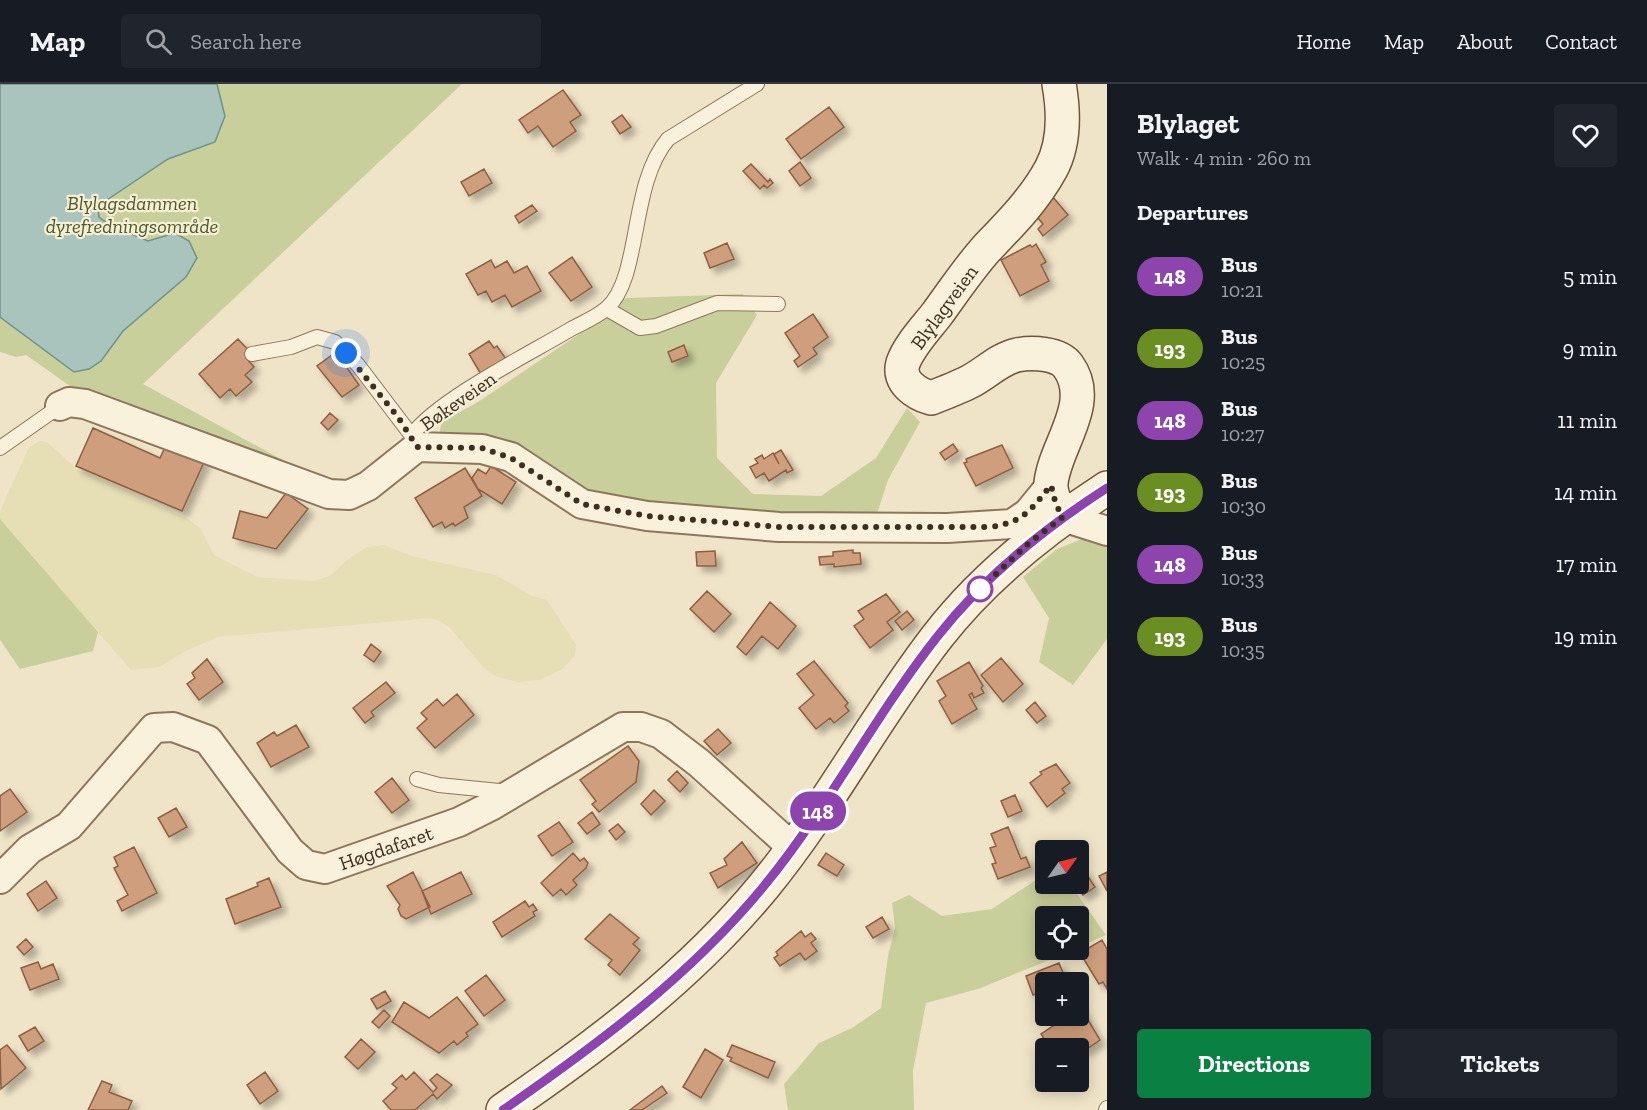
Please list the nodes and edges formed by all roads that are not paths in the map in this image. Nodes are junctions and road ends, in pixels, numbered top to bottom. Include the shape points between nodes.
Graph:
1 (757, 84) edge
2 (1059, 84) edge
3 (778, 304) dead end
4 (607, 309) junction
5 (252, 354) dead end
6 (60, 406) joint
7 (414, 441) junction
8 (0, 448) edge
9 (1051, 485) junction
10 (1107, 488) edge
11 (1063, 517) junction
12 (1107, 531) edge
13 (417, 779) dead end
14 (511, 792) junction
15 (794, 848) junction
16 (0, 879) edge
17 (503, 1110) edge

1 - 4 lane, Bøkeveien via 668,139 660,148 646,178 624,281
2 - 9 main road, Blylagveien via 1062,133 1052,167 1035,195 986,249 902,364 904,379 916,394 931,398 1017,355 1051,355 1062,359 1078,387 1075,413
3 - 4 lane via 717,303 656,326 640,328
4 - 7 lane, Bøkeveien via 451,402
5 - 7 lane via 291,347 317,337 335,342 358,365
6 - 7 street, Bøkeveien via 69,402 85,404 329,494 349,495 368,486
6 - 8 lane, Bøkeveien
7 - 9 street via 482,448 511,458 582,504 647,516 779,527 1012,524 1028,513
9 - 11 main road
10 - 11 main road
11 - 12 street
11 - 15 main road via 997,572 938,636
13 - 14 lane
14 - 15 street, Høgdafaret via 623,727 641,727 661,734 699,763
14 - 16 street, Høgdafaret via 434,833 326,869 312,868 290,851 208,740 160,726 154,728 69,826 30,849
15 - 17 main road via 747,905 682,973 603,1038

